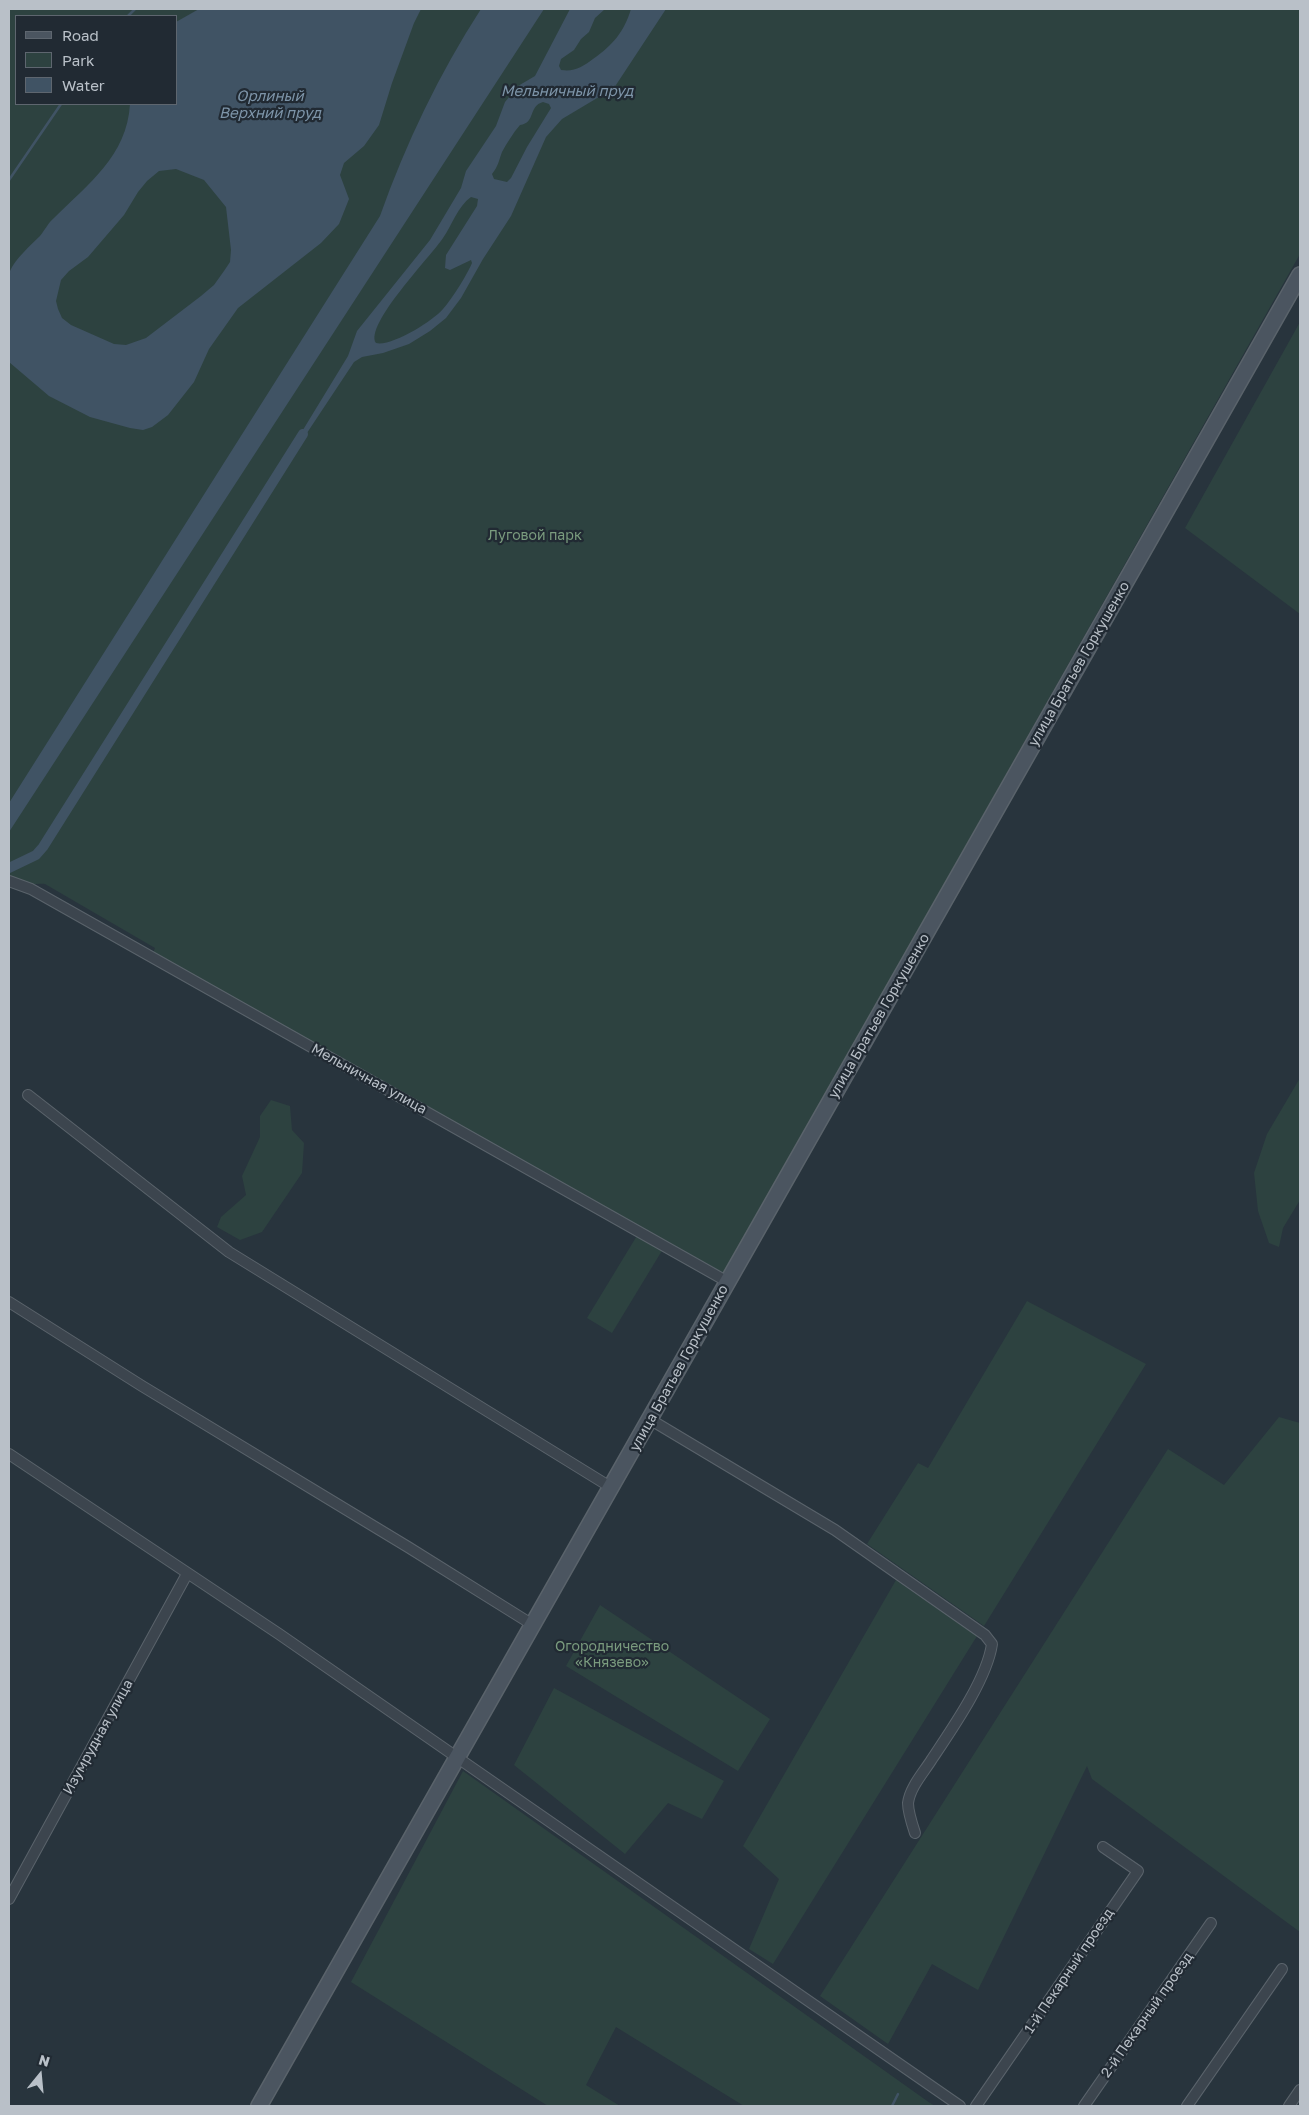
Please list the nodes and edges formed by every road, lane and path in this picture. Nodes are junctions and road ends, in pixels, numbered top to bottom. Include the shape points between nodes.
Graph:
1 (1300, 274) edge
2 (9, 881) edge
3 (28, 1095) dead end
4 (728, 1282) junction
5 (9, 1302) edge
6 (651, 1420) junction
7 (9, 1454) edge
8 (612, 1488) junction
9 (187, 1574) junction
10 (533, 1625) junction
11 (455, 1760) junction
12 (915, 1833) dead end
13 (1104, 1847) dead end
14 (9, 1899) edge
15 (1211, 1923) dead end
16 (1282, 1969) dead end
17 (1300, 2090) edge
18 (259, 2106) edge
19 (960, 2106) edge
20 (976, 2106) edge
21 (1084, 2106) edge
22 (1187, 2106) edge
23 (1289, 2106) edge

1 - 4 street, улица Братьев Горкушенко
2 - 4 street, Мельничная улица via 39,894
3 - 8 street via 229,1252
4 - 6 street, улица Братьев Горкушенко
5 - 10 street
6 - 8 street, улица Братьев Горкушенко
6 - 12 street via 835,1530 985,1635 992,1644 984,1673 912,1790 908,1803
7 - 9 street
8 - 10 street, улица Братьев Горкушенко
9 - 11 street
9 - 14 street, Изумрудная улица
10 - 11 street, улица Братьев Горкушенко
11 - 18 street, улица Братьев Горкушенко
11 - 19 street
13 - 20 street, 1-й Пекарный проезд via 1138,1871
15 - 21 street, 2-й Пекарный проезд
16 - 22 street
17 - 23 street

